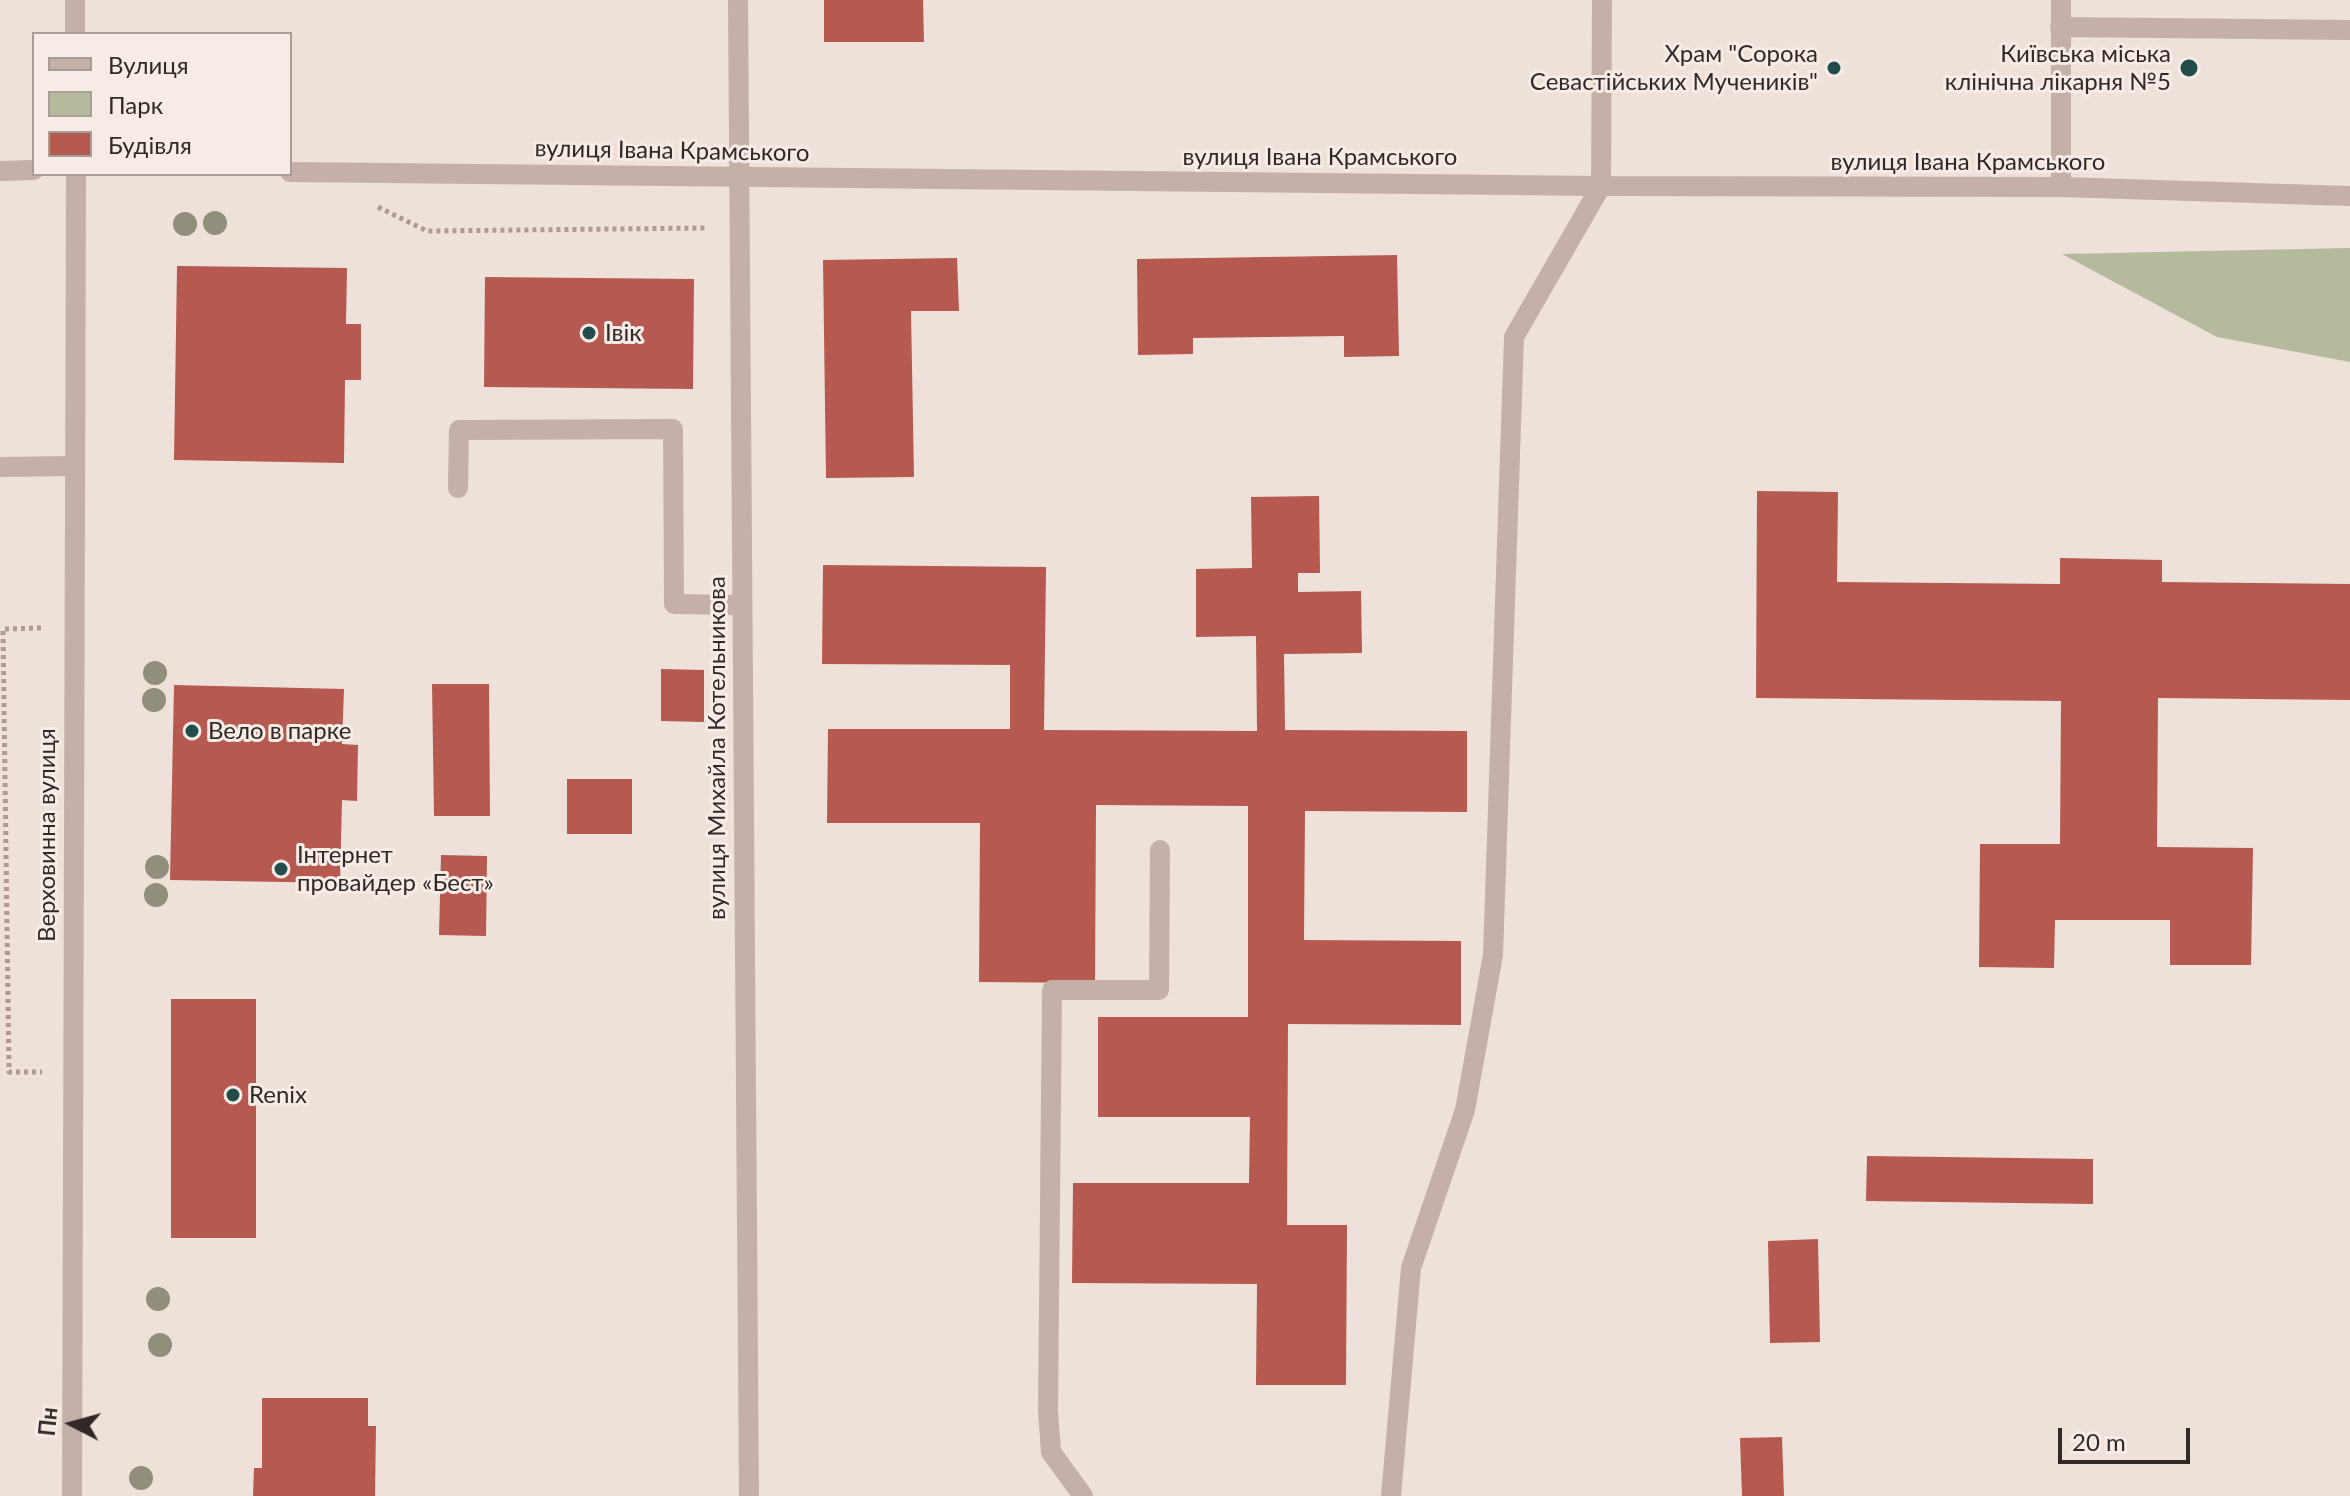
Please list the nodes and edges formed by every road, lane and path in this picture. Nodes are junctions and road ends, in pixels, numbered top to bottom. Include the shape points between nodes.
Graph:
1 (75, 0) edge
2 (738, 0) edge
3 (1602, 0) edge
4 (2061, 0) edge
5 (2060, 27) junction
6 (2350, 30) edge
7 (75, 32) edge
8 (32, 170) edge
9 (0, 171) edge
10 (292, 172) edge
11 (76, 176) edge
12 (738, 179) junction
13 (1601, 186) junction
14 (2061, 187) junction
15 (2350, 196) edge
16 (367, 202) dead end
17 (741, 227) junction
18 (74, 466) junction
19 (0, 467) edge
20 (458, 488) dead end
21 (742, 605) junction
22 (3, 629) dead end
23 (2, 696) edge
24 (1160, 850) dead end
25 (9, 1072) dead end
26 (72, 1496) edge
27 (749, 1496) edge
28 (1083, 1496) edge
29 (1391, 1496) edge

1 - 7 street
2 - 12 street, вулиця Михайла Котельникова
3 - 13 street
4 - 5 street
5 - 6 street
5 - 14 street
8 - 9 street
10 - 12 street, вулиця Івана Крамського
11 - 18 street, Верховинна вулиця
12 - 13 street, вулиця Івана Крамського
12 - 17 street, вулиця Михайла Котельникова
13 - 14 street, вулиця Івана Крамського
13 - 29 street via 1514,337 1493,955 1465,1110 1411,1268
14 - 15 street, вулиця Івана Крамського
16 - 17 path via 427,231
17 - 21 street, вулиця Михайла Котельникова
18 - 19 street
18 - 26 street, Верховинна вулиця
20 - 21 street via 459,430 673,429 674,604
21 - 27 street, вулиця Михайла Котельникова
22 - 23 path
23 - 25 path
24 - 28 street via 1159,990 1052,990 1048,1411 1051,1452

